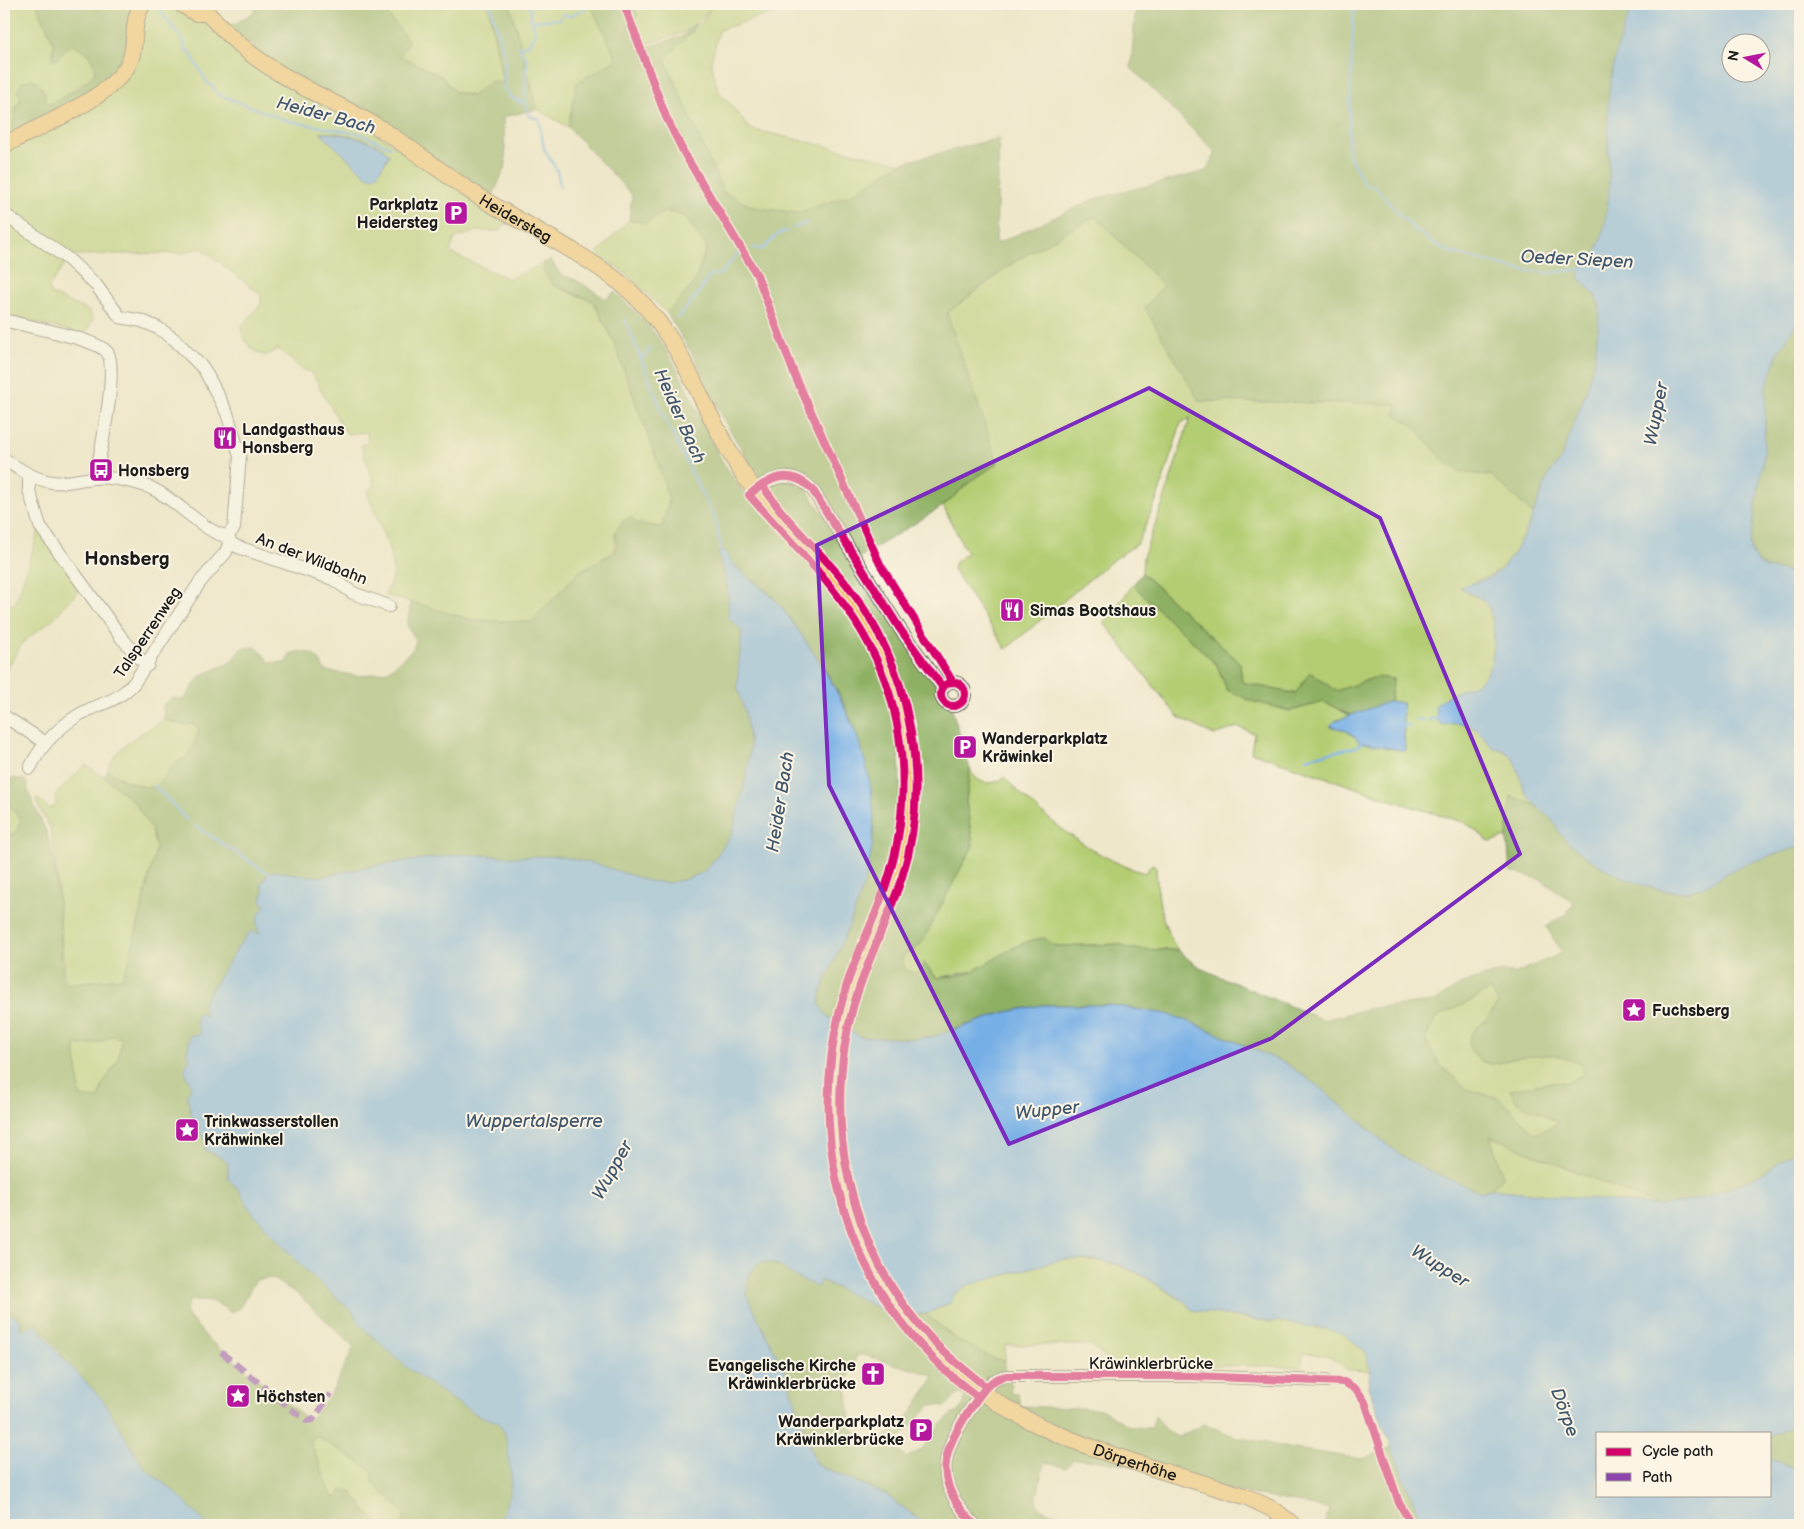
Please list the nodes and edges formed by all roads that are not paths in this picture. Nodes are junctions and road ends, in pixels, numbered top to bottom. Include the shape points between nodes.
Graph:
1 (143, 4) edge
2 (181, 4) edge
3 (203, 8) edge
4 (4, 145) edge
5 (4, 214) edge
6 (4, 320) edge
7 (4, 459) edge
8 (29, 475) junction
9 (95, 478) junction
10 (755, 490) junction
11 (227, 536) junction
12 (389, 606) dead end
13 (148, 664) junction
14 (943, 688) dead end
15 (4, 716) edge
16 (46, 744) junction
17 (30, 768) dead end
18 (851, 992) joint
19 (1326, 1381) dead end
20 (981, 1392) junction
21 (975, 1525) edge
22 (1293, 1525) edge

1 - 4 main road via 136,20 131,57 123,73 84,104
2 - 3 main road via 196,13
3 - 10 main road, Heidersteg via 263,63 383,130 461,186 586,259 629,291 660,323 674,343 723,440
5 - 11 street, Talsperrenweg via 68,259 96,284 120,317 158,328 204,369 227,413 240,456 234,528
6 - 9 street via 89,342 108,354 110,382
7 - 8 street, An der Wildbahn
8 - 9 street, An der Wildbahn via 62,483
8 - 13 street via 29,490 40,526 121,637
9 - 11 street, An der Wildbahn via 156,489 214,531
10 - 14 street via 769,479 781,476 801,481 812,489 895,622
10 - 18 main road, Heidersteg via 828,572 862,618 889,673 903,722 909,791 902,852 888,901
11 - 12 street, An der Wildbahn via 238,547 333,580
11 - 13 street, Talsperrenweg via 226,552 200,582
13 - 16 street, Talsperrenweg via 122,696 77,716
15 - 16 street
16 - 17 street, Talsperrenweg
18 - 20 main road, Dörperhöhe via 842,1024 835,1073 835,1129 840,1170 851,1213 885,1286 909,1321 947,1364
19 - 20 street, Kräwinklerbrücke via 1190,1376 1007,1376 995,1379
20 - 21 street via 951,1439 945,1462 951,1492
20 - 22 main road, Dörperhöhe via 1052,1432 1248,1497 1274,1510

